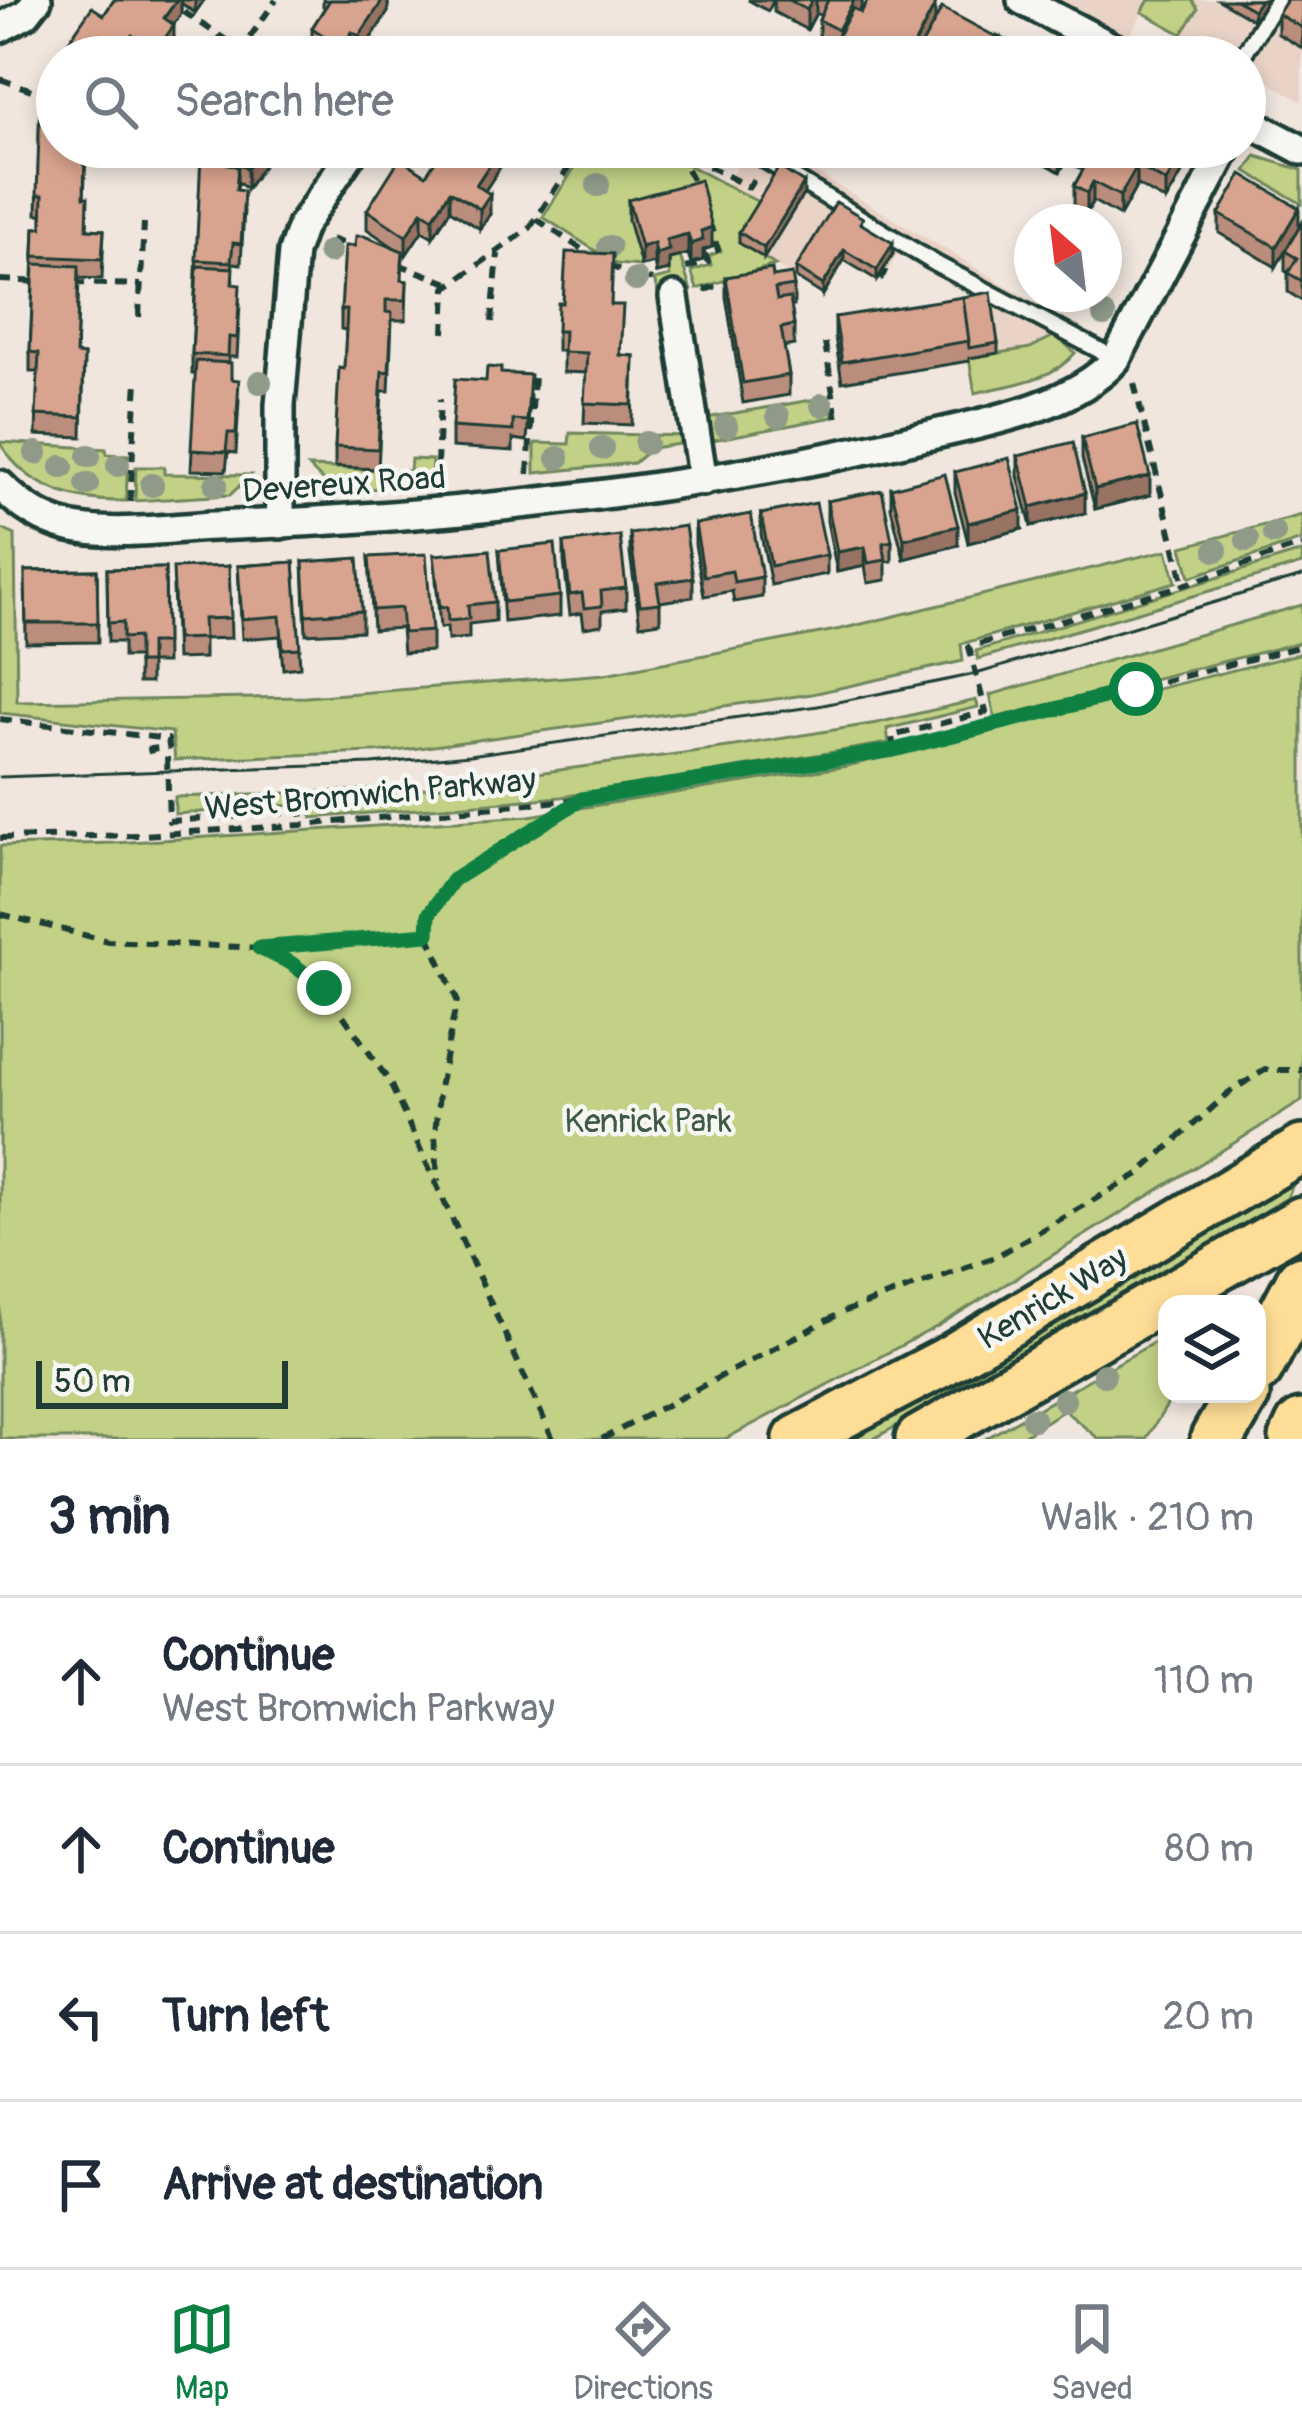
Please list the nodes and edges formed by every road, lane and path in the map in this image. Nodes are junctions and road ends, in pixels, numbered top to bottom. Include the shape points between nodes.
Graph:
1 (37, 0) edge
2 (166, 0) edge
3 (276, 0) edge
4 (1022, 0) edge
5 (1277, 0) edge
6 (0, 28) edge
7 (980, 28) edge
8 (221, 36) edge
9 (252, 36) edge
10 (995, 36) edge
11 (1090, 36) edge
12 (1255, 36) edge
13 (0, 79) edge
14 (36, 92) edge
15 (1266, 131) edge
16 (1302, 150) edge
17 (341, 168) edge
18 (569, 168) edge
19 (712, 168) edge
20 (760, 168) edge
21 (778, 168) edge
22 (1217, 168) edge
23 (687, 169) dead end
24 (703, 199) edge
25 (707, 215) edge
26 (536, 219) junction
27 (144, 224) dead end
28 (321, 235) dead end
29 (361, 250) edge
30 (498, 253) junction
31 (379, 257) edge
32 (612, 268) edge
33 (686, 268) dead end
34 (0, 280) edge
35 (47, 282) edge
36 (70, 283) edge
37 (451, 284) junction
38 (141, 285) junction
39 (674, 296) dead end
40 (140, 317) dead end
41 (492, 322) dead end
42 (444, 333) dead end
43 (825, 343) dead end
44 (1124, 363) junction
45 (534, 376) edge
46 (137, 380) dead end
47 (440, 399) dead end
48 (838, 426) dead end
49 (528, 480) dead end
50 (703, 481) junction
51 (0, 485) edge
52 (435, 489) dead end
53 (130, 508) dead end
54 (280, 524) junction
55 (1302, 545) edge
56 (1184, 585) junction
57 (1302, 646) edge
58 (0, 719) edge
59 (894, 750) junction
60 (167, 757) dead end
61 (152, 758) dead end
62 (582, 799) junction
63 (303, 825) junction
64 (0, 838) edge
65 (0, 914) edge
66 (428, 934) junction
67 (259, 948) junction
68 (1302, 1070) edge
69 (1302, 1149) edge
70 (438, 1184) junction
71 (1302, 1220) edge
72 (1302, 1282) edge
73 (1266, 1350) edge
74 (1302, 1426) edge
75 (553, 1439) edge
76 (602, 1439) edge
77 (797, 1439) edge
78 (919, 1439) edge
79 (1296, 1439) edge

1 - 6 street
2 - 8 path
3 - 9 path
4 - 11 street
5 - 12 lane
7 - 10 path
13 - 14 path
15 - 16 street
17 - 54 street via 293,252
18 - 26 path
19 - 20 path via 749,187
21 - 44 lane
22 - 44 street, Devereux Road
23 - 24 path
25 - 33 path via 718,250
26 - 30 path
26 - 32 path
27 - 38 path
28 - 29 path
30 - 37 path
30 - 41 path
31 - 37 path
34 - 35 path
36 - 38 path
37 - 42 path
38 - 40 path
39 - 50 street
43 - 48 path
44 - 50 street, Devereux Road via 1072,394 974,425
44 - 56 path
45 - 49 path
46 - 53 path
47 - 52 path
50 - 54 street, Devereux Road via 489,509
51 - 54 street, Devereux Road via 41,517 70,527
55 - 56 path
56 - 59 path via 969,647 986,712 892,736
57 - 59 path, West Bromwich Parkway
58 - 61 path via 168,739 169,747 150,749
59 - 62 path, West Bromwich Parkway
60 - 63 path via 169,821 302,812
62 - 63 path, West Bromwich Parkway
62 - 66 path via 453,880 429,914
63 - 64 path, West Bromwich Parkway
65 - 67 path via 107,941
66 - 67 path
66 - 70 path via 457,1000 440,1083
67 - 70 path via 324,988 389,1081
68 - 76 path via 1265,1070 1137,1175 994,1257 843,1312
69 - 77 main road, Kenrick Way via 944,1362
70 - 75 path
71 - 78 main road, Kenrick Way
72 - 73 highway
74 - 79 highway

